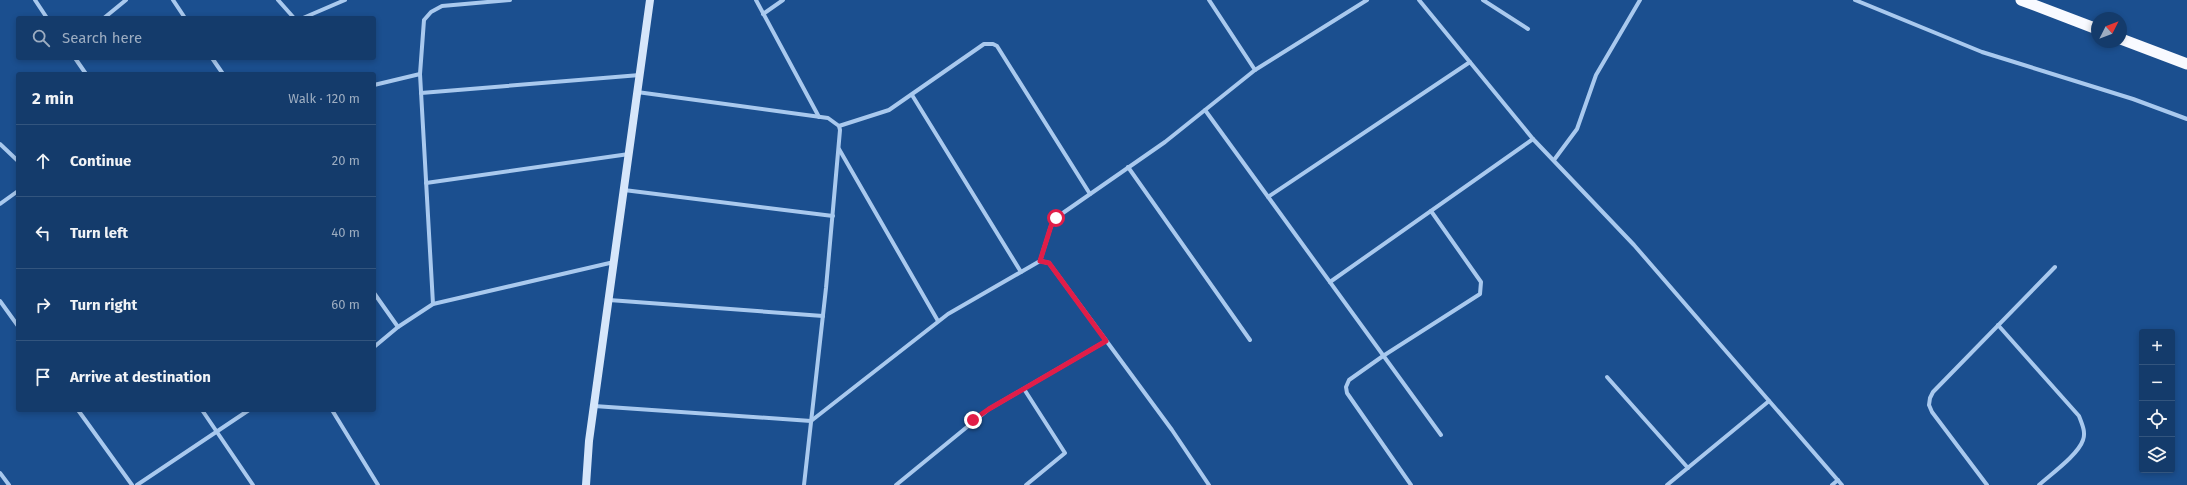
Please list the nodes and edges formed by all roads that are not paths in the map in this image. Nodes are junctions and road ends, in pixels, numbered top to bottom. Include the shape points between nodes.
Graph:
1 (35, 0) edge
2 (126, 0) edge
3 (172, 0) edge
4 (278, 0) edge
5 (345, 0) edge
6 (510, 0) edge
7 (650, 0) edge
8 (756, 0) edge
9 (783, 0) edge
10 (1209, 0) edge
11 (1367, 0) edge
12 (1419, 0) edge
13 (1483, 0) edge
14 (1640, 0) edge
15 (1855, 0) edge
16 (2021, 0) edge
17 (763, 14) junction
18 (46, 16) edge
19 (106, 16) edge
20 (184, 16) edge
21 (292, 16) edge
22 (308, 16) edge
23 (2091, 27) edge
24 (1528, 29) dead end
25 (2127, 41) edge
26 (76, 60) edge
27 (213, 60) edge
28 (1470, 62) junction
29 (2187, 64) edge
30 (1255, 70) junction
31 (85, 72) edge
32 (222, 72) edge
33 (420, 74) junction
34 (640, 75) junction
35 (376, 85) edge
36 (637, 92) junction
37 (421, 93) junction
38 (912, 95) junction
39 (1205, 110) junction
40 (820, 117) junction
41 (2187, 119) edge
42 (839, 126) junction
43 (1533, 139) junction
44 (0, 144) edge
45 (839, 149) junction
46 (629, 154) junction
47 (16, 159) edge
48 (1554, 160) junction
49 (1128, 168) junction
50 (426, 182) junction
51 (624, 190) junction
52 (16, 192) edge
53 (1090, 194) junction
54 (1268, 197) junction
55 (0, 204) edge
56 (1431, 210) junction
57 (833, 216) junction
58 (1040, 261) junction
59 (614, 262) junction
60 (2054, 267) dead end
61 (1021, 272) junction
62 (1330, 282) junction
63 (376, 295) edge
64 (609, 300) junction
65 (0, 301) edge
66 (433, 304) junction
67 (823, 316) junction
68 (938, 321) junction
69 (16, 323) edge
70 (1998, 325) junction
71 (398, 327) junction
72 (1250, 340) dead end
73 (1106, 341) junction
74 (376, 345) edge
75 (1383, 356) junction
76 (1607, 377) dead end
77 (1024, 389) junction
78 (1769, 401) junction
79 (594, 406) junction
80 (79, 412) edge
81 (203, 412) edge
82 (245, 412) edge
83 (333, 412) edge
84 (811, 421) junction
85 (217, 431) junction
86 (1441, 435) dead end
87 (1688, 468) junction
88 (0, 473) edge
89 (1838, 480) junction
90 (9, 485) edge
91 (132, 485) edge
92 (137, 485) edge
93 (253, 485) edge
94 (378, 485) edge
95 (586, 485) edge
96 (804, 485) edge
97 (896, 485) edge
98 (1026, 485) edge
99 (1209, 485) edge
100 (1411, 485) edge
101 (1667, 485) edge
102 (1832, 485) edge
103 (1842, 485) edge
104 (1988, 485) edge
105 (2039, 485) edge

1 - 18 street
2 - 19 street
3 - 20 street
4 - 21 street
5 - 22 street
6 - 33 street via 442,6 431,12 424,20
7 - 34 main road
8 - 17 street
9 - 17 street
10 - 30 street
11 - 30 street
12 - 28 street
13 - 24 street
14 - 48 street via 1598,71 1577,129
15 - 41 street via 1982,52 2133,99
16 - 23 highway
17 - 40 street
25 - 29 highway
26 - 31 street
27 - 32 street
28 - 43 street
28 - 54 street
30 - 39 street
33 - 35 street
33 - 37 street
34 - 36 main road
34 - 37 street
36 - 40 street
36 - 46 main road
37 - 50 street
38 - 42 street via 889,110
38 - 53 street via 984,44 997,46
38 - 61 street
39 - 49 street
39 - 54 street
40 - 42 street via 828,118
42 - 45 street
43 - 48 street
43 - 56 street
44 - 47 street
45 - 57 street
45 - 68 street
46 - 50 street
46 - 51 main road
48 - 78 street via 1634,245
49 - 53 street
49 - 72 street
50 - 66 street
51 - 57 street
51 - 59 main road
52 - 55 street
53 - 58 street via 1053,222
54 - 62 street
56 - 62 street
56 - 75 street via 1481,282 1482,288 1476,298
57 - 67 street
58 - 61 street
58 - 73 street via 1049,263
59 - 64 main road
59 - 66 street
60 - 70 street
61 - 68 street
62 - 75 street
63 - 71 street
64 - 67 street
64 - 79 main road
65 - 69 street
66 - 71 street
67 - 84 street
68 - 84 street
70 - 104 street via 1930,398 1932,412
70 - 105 street via 2079,416 2084,427 2083,440 2077,450
71 - 74 street
73 - 77 street
73 - 99 street
75 - 86 street
75 - 100 street via 1350,380 1346,387 1347,393
76 - 87 street
77 - 97 street via 981,414
77 - 98 street via 1065,453
78 - 87 street
78 - 89 street
79 - 84 street
79 - 95 main road
80 - 91 street
81 - 85 street
82 - 85 street
83 - 94 street
84 - 96 street
85 - 92 street
85 - 93 street
87 - 101 street
88 - 90 street
89 - 102 street
89 - 103 street

